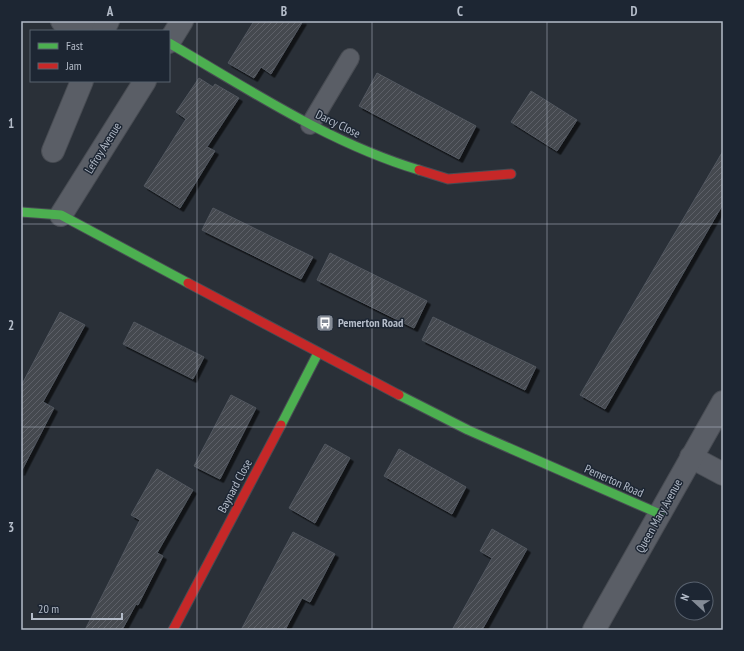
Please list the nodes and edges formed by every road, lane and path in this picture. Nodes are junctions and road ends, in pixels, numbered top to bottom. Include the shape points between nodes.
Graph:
1 (62, 21) edge
2 (108, 21) edge
3 (182, 21) edge
4 (85, 30) edge
5 (104, 30) edge
6 (170, 41) edge
7 (170, 44) edge
8 (350, 58) dead end
9 (82, 82) edge
10 (144, 82) edge
11 (310, 125) junction
12 (53, 150) dead end
13 (511, 174) dead end
14 (21, 212) edge
15 (61, 215) junction
16 (318, 353) junction
17 (723, 402) edge
18 (691, 457) junction
19 (723, 474) edge
20 (660, 514) junction
21 (173, 630) edge
22 (594, 630) edge

1 - 4 street
2 - 5 street
3 - 6 street
7 - 11 street, Darcy Close
8 - 11 lane
9 - 12 street
10 - 15 street, Lefroy Avenue
11 - 13 street, Darcy Close via 385,160 448,179
14 - 15 street, Pemerton Road
15 - 16 street, Pemerton Road
16 - 20 street, Pemerton Road via 468,430
16 - 21 street, Baynard Close
17 - 18 street, Queen Mary Avenue
18 - 19 street
18 - 20 street, Queen Mary Avenue
20 - 22 street, Queen Mary Avenue

